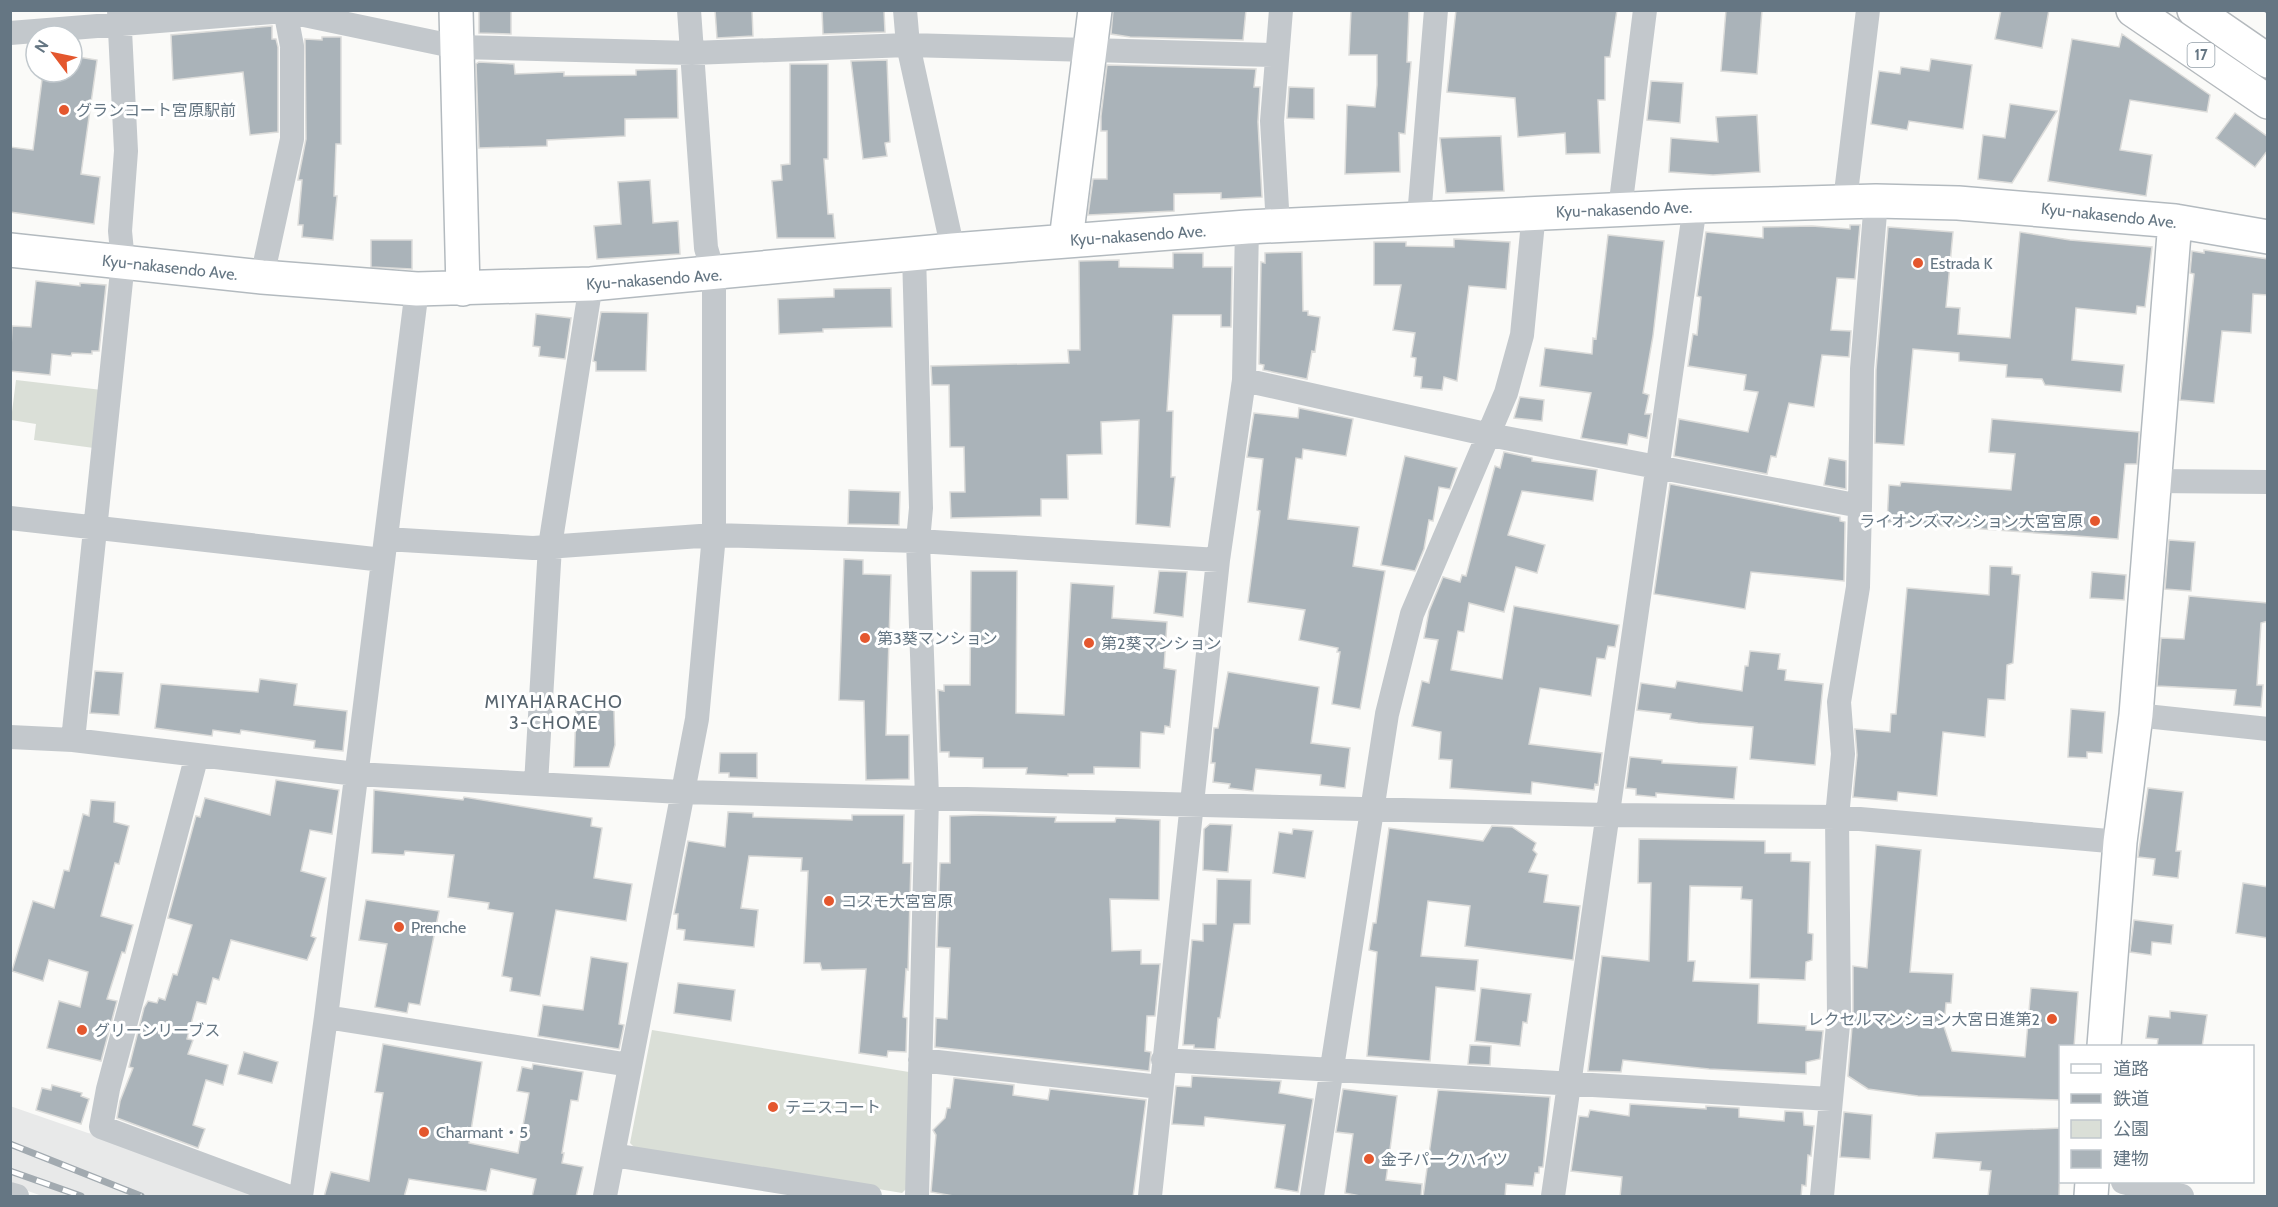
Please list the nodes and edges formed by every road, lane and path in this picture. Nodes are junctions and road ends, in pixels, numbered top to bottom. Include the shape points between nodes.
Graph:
1 (456, 10) edge
2 (689, 10) edge
3 (905, 10) edge
4 (1095, 10) edge
5 (1281, 10) edge
6 (1436, 10) edge
7 (1645, 10) edge
8 (1869, 10) edge
9 (2133, 10) edge
10 (285, 11) edge
11 (2209, 15) edge
12 (120, 17) edge
13 (10, 33) edge
14 (908, 45) junction
15 (457, 47) junction
16 (1089, 49) junction
17 (692, 53) junction
18 (1276, 55) junction
19 (2268, 61) edge
20 (2268, 102) edge
21 (1860, 201) junction
22 (1695, 206) junction
23 (1620, 208) junction
24 (1533, 213) junction
25 (1419, 217) junction
26 (2175, 221) junction
27 (1262, 226) junction
28 (2268, 237) edge
29 (1066, 240) junction
30 (10, 250) edge
31 (953, 250) junction
32 (914, 254) junction
33 (123, 262) junction
34 (714, 275) junction
35 (262, 278) junction
36 (591, 284) junction
37 (463, 289) junction
38 (417, 290) junction
39 (1244, 380) junction
40 (1490, 435) junction
41 (1657, 465) junction
42 (2153, 481) junction
43 (2268, 482) edge
44 (1860, 506) junction
45 (10, 518) edge
46 (97, 527) junction
47 (714, 535) junction
48 (918, 541) junction
49 (550, 546) junction
50 (385, 550) junction
51 (1218, 560) junction
52 (2136, 714) junction
53 (2268, 729) edge
54 (10, 737) edge
55 (73, 740) junction
56 (197, 755) junction
57 (356, 774) junction
58 (536, 784) junction
59 (681, 792) junction
60 (927, 797) junction
61 (1191, 806) junction
62 (1373, 808) junction
63 (1607, 815) junction
64 (1837, 817) junction
65 (2120, 842) junction
66 (326, 1017) junction
67 (2104, 1045) edge
68 (920, 1060) junction
69 (1163, 1060) junction
70 (630, 1065) junction
71 (1333, 1069) junction
72 (1569, 1084) junction
73 (1160, 1087) junction
74 (1831, 1099) junction
75 (613, 1155) junction
76 (2127, 1183) edge
77 (10, 1194) edge
78 (17, 1197) edge
79 (287, 1197) edge
80 (301, 1197) edge
81 (604, 1197) edge
82 (870, 1197) edge
83 (917, 1197) edge
84 (1150, 1197) edge
85 (1312, 1197) edge
86 (1553, 1197) edge
87 (1822, 1197) edge
88 (2182, 1197) edge

1 - 15 main road
2 - 17 street
3 - 14 street
4 - 16 main road
5 - 18 street
6 - 25 street
7 - 23 street
8 - 21 street
9 - 20 main road, 17
10 - 12 street
10 - 15 street
10 - 35 street via 292,46 292,139
11 - 19 main road, 17
12 - 13 street
12 - 33 street via 126,151 120,231
14 - 16 street
14 - 17 street
14 - 31 street
15 - 17 street
15 - 37 main road
16 - 18 street
16 - 29 main road
17 - 34 street via 706,248
18 - 27 street
21 - 22 main road, Kyu-nakasendo Ave.
21 - 26 main road, Kyu-nakasendo Ave. via 2029,207
21 - 44 street
22 - 23 main road, Kyu-nakasendo Ave.
22 - 41 street
23 - 24 main road, Kyu-nakasendo Ave.
24 - 25 main road, Kyu-nakasendo Ave.
24 - 40 street via 1522,335
25 - 27 main road, Kyu-nakasendo Ave.
26 - 28 main road, Kyu-nakasendo Ave.
26 - 42 main road
27 - 29 main road, Kyu-nakasendo Ave.
27 - 39 street
29 - 31 main road, Kyu-nakasendo Ave.
30 - 33 main road, Kyu-nakasendo Ave.
31 - 32 main road, Kyu-nakasendo Ave.
32 - 34 main road, Kyu-nakasendo Ave.
32 - 48 street via 921,508
33 - 35 main road, Kyu-nakasendo Ave.
33 - 46 street
34 - 36 main road, Kyu-nakasendo Ave.
34 - 47 street
35 - 38 main road, Kyu-nakasendo Ave.
36 - 37 main road, Kyu-nakasendo Ave.
36 - 49 street
37 - 38 main road, Kyu-nakasendo Ave.
38 - 50 street
39 - 40 street
39 - 51 street
40 - 41 street
40 - 62 street via 1412,614 1387,714
41 - 44 street
41 - 63 street
42 - 43 street
42 - 52 main road
44 - 64 street via 1858,587 1839,702 1843,754
45 - 46 street
46 - 50 street
46 - 55 street
47 - 48 street
47 - 49 street
47 - 59 street via 697,719
48 - 51 street
48 - 60 street
49 - 50 street
49 - 58 street
50 - 57 street
51 - 61 street
52 - 53 street
52 - 65 main road
54 - 55 street
55 - 56 street
56 - 57 street
56 - 79 street via 101,1127
57 - 58 street
57 - 66 street
58 - 59 street
59 - 60 street
59 - 70 street
60 - 61 street
60 - 68 street
61 - 62 street
61 - 69 street
62 - 63 street
62 - 71 street
63 - 64 street
63 - 72 street
64 - 65 street
64 - 74 street via 1839,1014
65 - 67 main road
66 - 70 street
66 - 80 street
68 - 73 street
68 - 83 street
69 - 71 street
69 - 73 street
70 - 75 street
71 - 72 street
71 - 85 street
72 - 74 street
72 - 86 street
73 - 84 street
74 - 87 street
75 - 81 street
75 - 82 street
76 - 88 street
77 - 78 street

